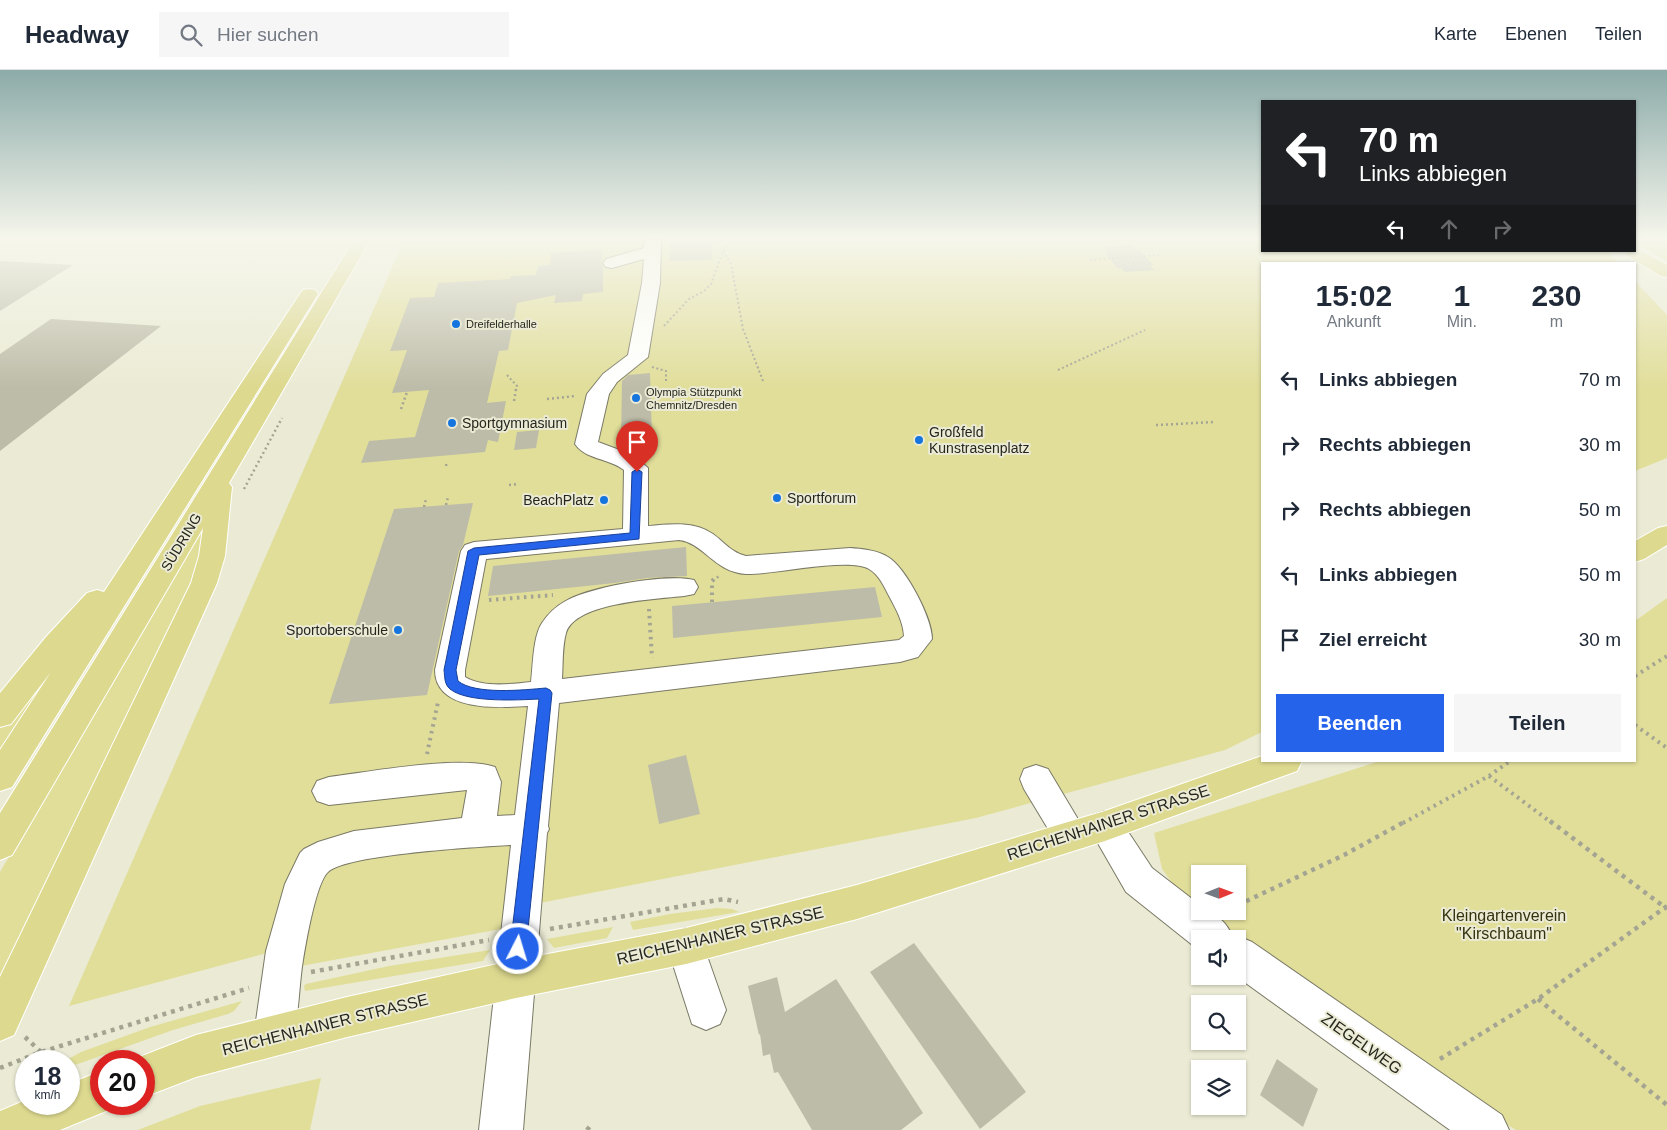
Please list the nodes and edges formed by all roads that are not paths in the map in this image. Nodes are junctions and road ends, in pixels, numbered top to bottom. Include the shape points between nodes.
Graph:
1 (311, 289) edge
2 (332, 289) edge
3 (650, 289) edge
4 (222, 474) junction
5 (1667, 534) edge
6 (635, 536) junction
7 (150, 541) junction
8 (1636, 552) edge
9 (684, 587) dead end
10 (546, 693) junction
11 (0, 715) edge
12 (1283, 762) edge
13 (0, 777) edge
14 (1036, 779) dead end
15 (329, 791) dead end
16 (1105, 826) junction
17 (532, 828) junction
18 (468, 834) junction
19 (1071, 836) junction
20 (0, 844) edge
21 (1203, 930) edge
22 (686, 946) junction
23 (1246, 961) edge
24 (516, 979) junction
25 (706, 1010) dead end
26 (0, 1021) edge
27 (274, 1035) junction
28 (155, 1072) edge
29 (90, 1096) edge
30 (6, 1130) edge
31 (501, 1130) edge
32 (1487, 1130) edge

1 - 7 main road, SÜDRING
2 - 4 main road, SÜDRING
3 - 6 street via 638,357 610,378 598,394 586,444 623,458 636,468
4 - 20 main road, SÜDRING
4 - 26 main road via 212,556 204,583
5 - 8 main road
6 - 10 street via 474,551 450,670 452,682 464,690 505,696
6 - 10 street via 679,532 697,534 735,564 850,557 876,561 892,576 915,621 918,639 900,651
7 - 11 main road via 56,645
7 - 13 main road, SÜDRING
9 - 10 street via 600,597 562,616 552,630
10 - 17 street
12 - 16 main road, REICHENHAINER STRASSE
14 - 19 street
15 - 18 street via 470,776
16 - 19 main road, REICHENHAINER STRASSE
16 - 21 street via 1139,880
17 - 18 street
17 - 24 street
18 - 27 street via 338,849 317,859 306,875 288,934 279,979
19 - 22 main road, REICHENHAINER STRASSE via 857,902
22 - 24 main road, REICHENHAINER STRASSE
22 - 25 street
23 - 32 street, ZIEGELWEG
24 - 27 main road, REICHENHAINER STRASSE
24 - 31 street
27 - 28 main road, REICHENHAINER STRASSE via 196,1056
29 - 30 main road

